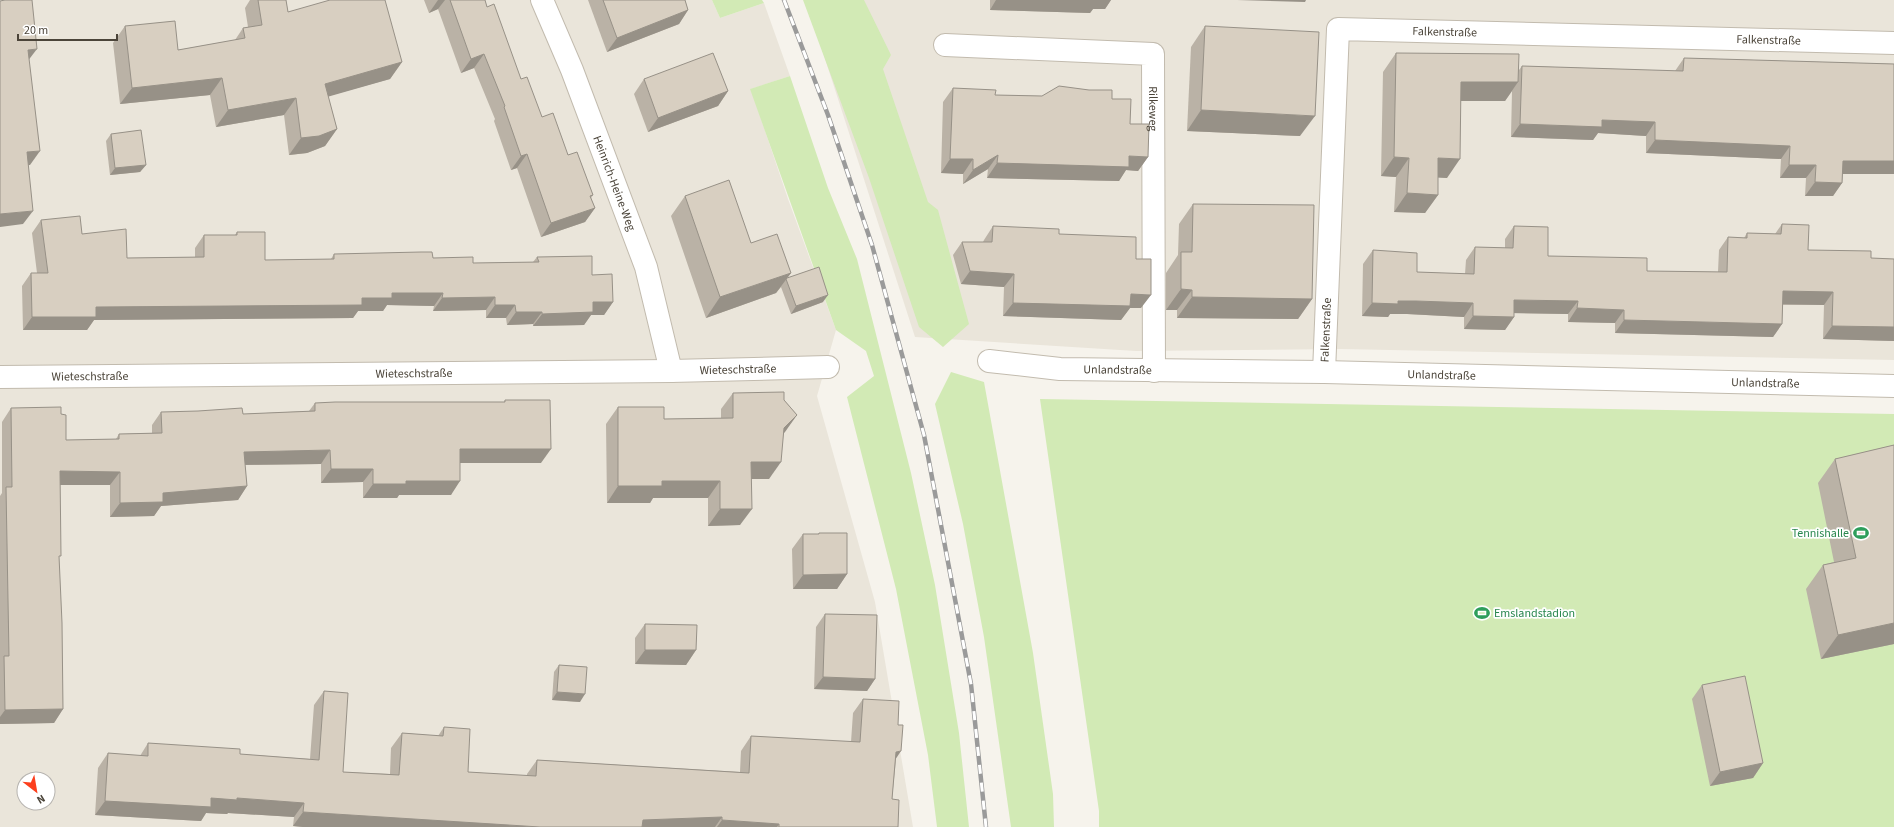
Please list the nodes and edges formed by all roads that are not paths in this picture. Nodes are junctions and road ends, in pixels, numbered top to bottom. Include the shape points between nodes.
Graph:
1 (542, 0) edge
2 (1894, 43) edge
3 (945, 45) dead end
4 (989, 361) dead end
5 (828, 367) dead end
6 (671, 371) junction
7 (1154, 371) junction
8 (1324, 372) junction
9 (0, 377) edge
10 (1894, 386) edge

1 - 6 street, Heinrich-Heine-Weg via 572,70 646,267
2 - 8 street, Falkenstraße via 1338,29
3 - 7 street, Rilkeweg via 1152,54
4 - 7 street, Unlandstraße via 1060,369
5 - 6 street, Wieteschstraße
6 - 9 street, Wieteschstraße
7 - 8 street, Unlandstraße
8 - 10 street, Unlandstraße

